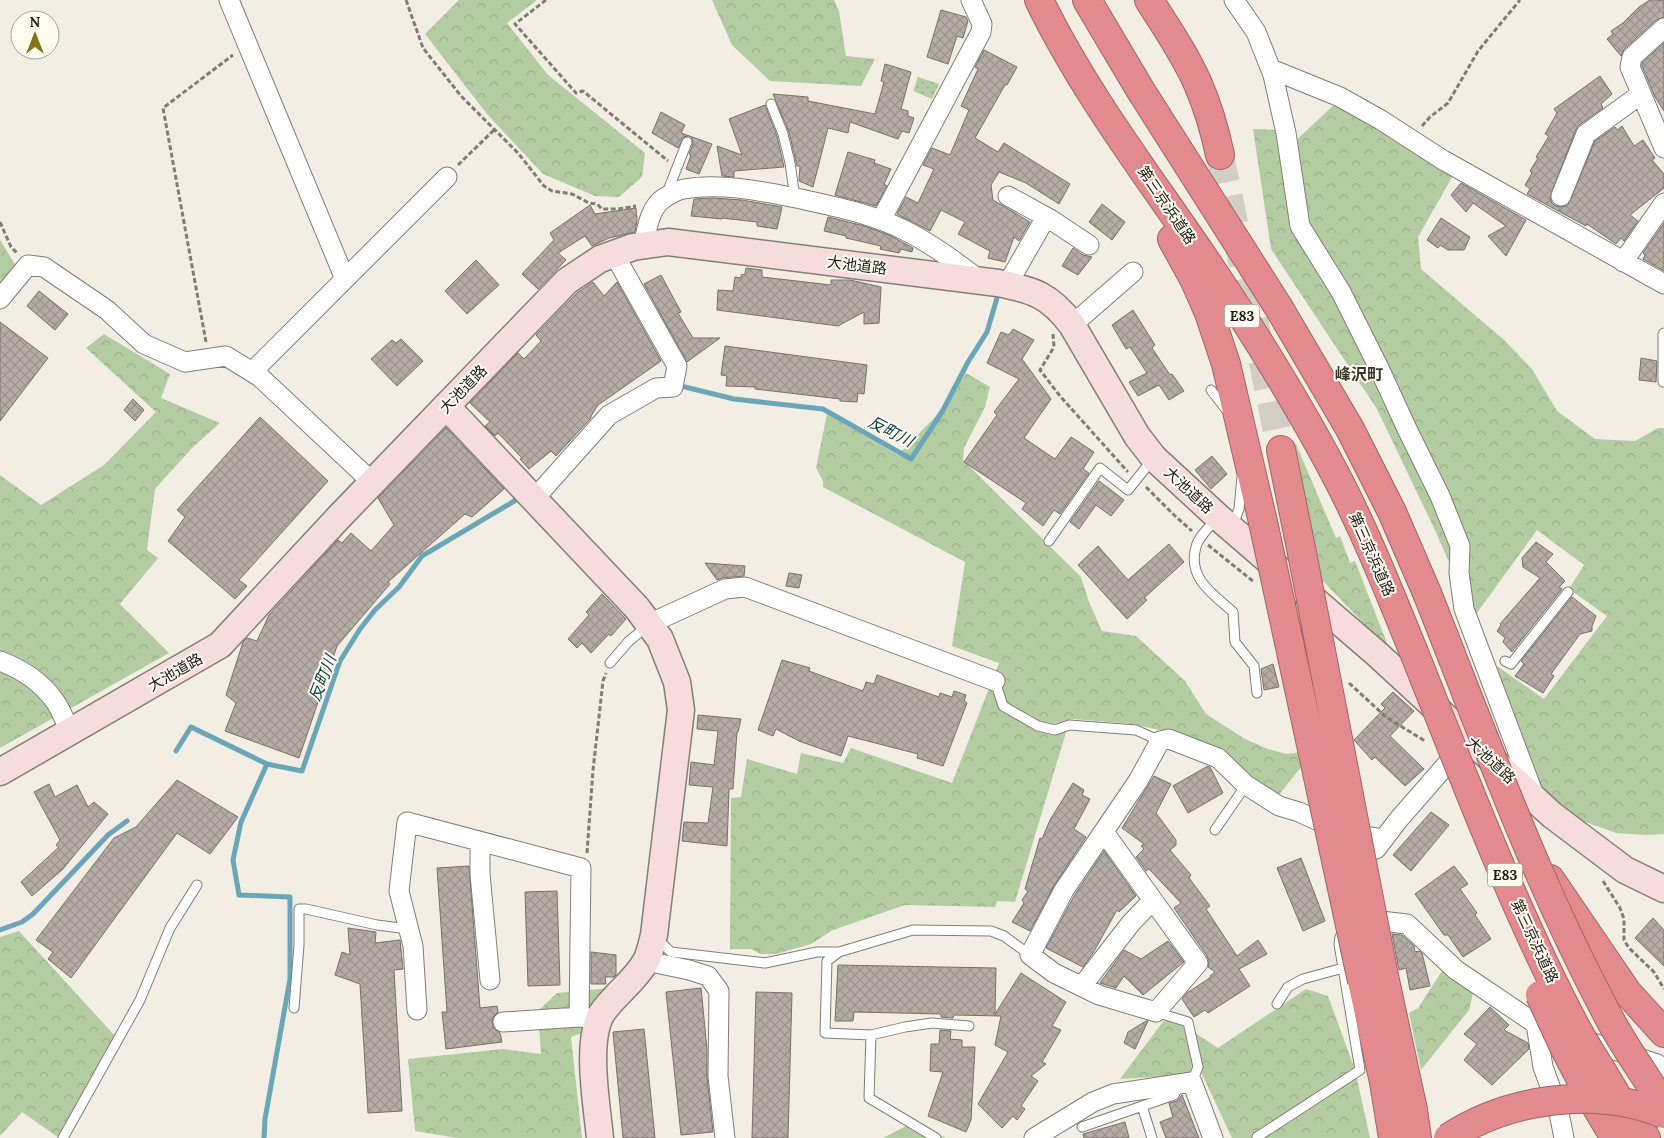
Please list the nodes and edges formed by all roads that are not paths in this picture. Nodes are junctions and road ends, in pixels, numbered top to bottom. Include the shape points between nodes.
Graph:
1 (229, 0) edge
2 (971, 0) edge
3 (1035, 0) edge
4 (1039, 0) edge
5 (1087, 0) edge
6 (1149, 0) edge
7 (1234, 0) edge
8 (1664, 28) edge
9 (1271, 69) junction
10 (1641, 94) junction
11 (771, 104) dead end
12 (687, 142) dead end
13 (1664, 148) edge
14 (1220, 155) tunnel mouth
15 (447, 177) road end
16 (1008, 196) dead end
17 (1562, 196) dead end
18 (795, 198) junction
19 (662, 201) junction
20 (1664, 203) edge
21 (1046, 217) junction
22 (881, 220) junction
23 (1089, 245) dead end
24 (643, 246) junction
25 (614, 254) junction
26 (1622, 262) junction
27 (1134, 272) dead end
28 (345, 278) junction
29 (982, 281) junction
30 (1664, 284) edge
31 (1008, 285) junction
32 (0, 299) edge
33 (1072, 325) junction
34 (1664, 333) edge
35 (252, 372) junction
36 (1663, 382) dead end
37 (1211, 390) dead end
38 (446, 406) junction
39 (1281, 450) tunnel mouth
40 (1154, 458) junction
41 (372, 482) junction
42 (534, 499) junction
43 (1225, 524) junction
44 (1049, 541) dead end
45 (1568, 592) dead end
46 (649, 624) junction
47 (0, 661) edge
48 (1505, 662) dead end
49 (610, 663) road end
50 (995, 681) joint
51 (1257, 693) dead end
52 (70, 732) junction
53 (1469, 739) junction
54 (1160, 741) junction
55 (0, 772) edge
56 (1246, 785) junction
57 (1536, 801) junction
58 (1215, 830) dead end
59 (1104, 832) junction
60 (1383, 839) junction
61 (480, 842) junction
62 (1527, 844) junction
63 (197, 885) dead end
64 (1664, 889) edge
65 (1153, 900) junction
66 (1362, 918) junction
67 (408, 929) junction
68 (654, 935) junction
69 (839, 952) junction
70 (1030, 955) junction
71 (646, 961) junction
72 (1363, 975) junction
73 (490, 980) dead end
74 (1082, 986) junction
75 (1277, 1004) dead end
76 (294, 1008) dead end
77 (418, 1010) dead end
78 (1156, 1012) junction
79 (590, 1018) junction
80 (503, 1022) dead end
81 (1536, 1024) junction
82 (969, 1026) dead end
83 (1664, 1033) edge
84 (870, 1036) junction
85 (1662, 1065) edge
86 (1186, 1082) junction
87 (1602, 1092) junction
88 (1142, 1106) junction
89 (1663, 1107) edge
90 (1082, 1127) dead end
91 (1257, 1136) dead end
92 (63, 1138) edge
93 (600, 1138) edge
94 (726, 1138) edge
95 (936, 1138) edge
96 (1034, 1138) edge
97 (1152, 1138) edge
98 (1213, 1138) edge
99 (1393, 1138) edge
100 (1418, 1138) edge
101 (1448, 1138) edge
102 (1564, 1138) edge
103 (1615, 1138) edge
104 (1646, 1138) edge

1 - 28 street
2 - 22 street via 982,24 981,32
3 - 72 highway, E83, bridge via 1085,98 1170,236 1209,312 1226,364 1263,522
4 - 87 highway, 第三京浜道路 / E83, bridge via 1092,94 1234,303 1334,471 1372,551 1464,777
5 - 62 highway, E83, bridge via 1140,91 1279,308 1350,429 1392,512 1427,593
6 - 14 highway via 1198,85 1213,123
7 - 9 street via 1256,32
8 - 10 street via 1632,57 1630,67
9 - 26 street via 1340,97
9 - 57 street via 1286,133 1300,226 1341,292 1440,496 1460,546 1459,573 1464,609 1484,648
10 - 13 street
10 - 17 street via 1586,134
11 - 18 lane via 783,134
12 - 19 lane
15 - 28 street
16 - 21 street
18 - 19 street via 760,191 716,188 683,189
18 - 22 street
19 - 24 street via 654,209
20 - 26 street
21 - 23 street
21 - 31 street
22 - 29 street via 952,259
24 - 25 street, 大池道路
24 - 29 street, 大池道路 via 668,242
25 - 38 street, 大池道路 via 600,259 567,281
25 - 42 street via 677,366 673,387 656,388 609,415
26 - 30 street
27 - 33 street
28 - 35 street
29 - 31 street, 大池道路
31 - 33 street, 大池道路 via 1032,291 1053,302
32 - 35 street via 28,265 44,267 107,310 144,344 185,362 226,356
33 - 40 street, 大池道路 via 1137,436
34 - 36 lane
35 - 41 street
37 - 43 lane via 1232,417 1243,456 1239,509
38 - 41 street, 大池道路
38 - 42 street
39 - 72 highway, E83, bridge via 1302,553
40 - 43 street, 大池道路
40 - 44 lane via 1128,490 1100,468
41 - 52 street, 大池道路 via 220,645
42 - 46 street
43 - 51 lane via 1196,546 1194,567 1201,582 1233,612 1235,642 1254,666
43 - 53 street, 大池道路
45 - 48 lane via 1511,664
46 - 49 lane
46 - 50 street via 724,589 745,586
46 - 68 street via 660,639 677,682 681,710
47 - 52 street via 36,680 55,700
50 - 54 lane via 1003,706 1038,726 1055,730 1068,725 1136,730
52 - 55 street, 大池道路
53 - 57 street, 大池道路
53 - 60 street
54 - 56 street via 1169,739 1218,758
54 - 59 street via 1138,782
56 - 58 lane
56 - 60 street via 1280,806 1343,832
57 - 64 street, 大池道路 via 1625,870
59 - 65 street
59 - 70 street via 1064,890
60 - 66 street via 1359,882
61 - 67 street via 408,822 399,891
61 - 73 street
61 - 79 street via 581,868
62 - 83 highway, bridge via 1627,992
62 - 89 highway, E83, bridge via 1610,1018
63 - 92 lane via 170,928 140,1000
65 - 74 street
65 - 78 street via 1198,962
66 - 72 lane via 1348,927 1339,944
66 - 81 street via 1407,924 1456,970
67 - 76 lane via 299,909
67 - 77 street via 413,946
68 - 69 lane via 671,952 765,963 817,952
68 - 71 street
69 - 70 lane via 913,930 991,931 1004,936
69 - 84 lane via 827,960 826,1033
70 - 74 street via 1054,973
71 - 79 street via 633,979
71 - 94 street via 708,976 719,991 718,1076
72 - 75 lane via 1303,980 1288,987
72 - 91 lane via 1360,1070
72 - 99 highway, E83
72 - 100 highway, E83 via 1413,1110
74 - 78 street via 1099,995
78 - 86 lane via 1188,1022 1198,1067
79 - 80 street
79 - 93 street
81 - 85 street
81 - 102 street via 1543,1067 1558,1108
82 - 84 lane via 932,1023 904,1026
84 - 95 lane via 869,1098
86 - 88 lane via 1174,1095
86 - 96 street via 1113,1094 1093,1102
86 - 98 street
87 - 103 highway
87 - 104 highway, 第三京浜道路 / E83
88 - 90 lane
88 - 97 lane
89 - 101 highway, bridge via 1602,1100 1542,1102 1481,1120

